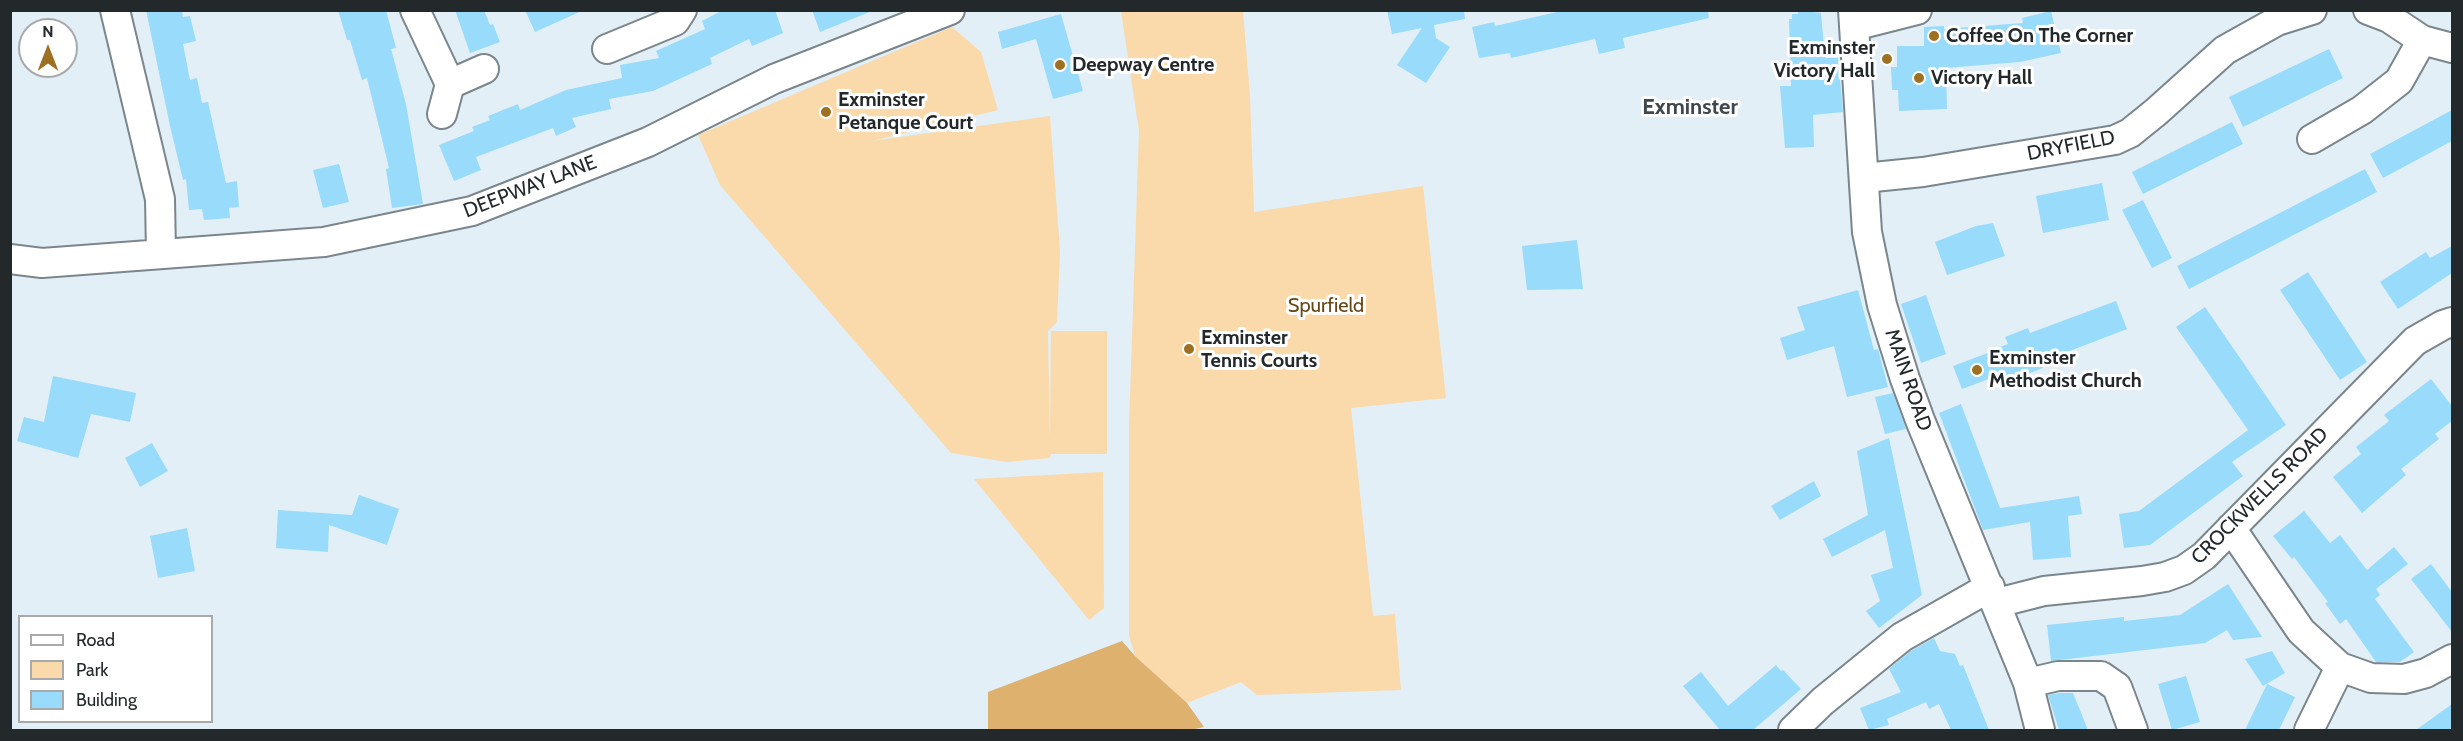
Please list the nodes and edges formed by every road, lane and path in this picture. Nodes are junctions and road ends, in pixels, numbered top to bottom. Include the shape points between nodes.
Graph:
1 (116, 10) edge
2 (415, 10) edge
3 (682, 10) edge
4 (950, 10) edge
5 (1917, 10) edge
6 (2312, 10) edge
7 (2367, 10) edge
8 (1853, 18) edge
9 (2422, 40) junction
10 (2452, 48) edge
11 (607, 49) dead end
12 (484, 69) dead end
13 (450, 84) junction
14 (442, 114) dead end
15 (2312, 139) dead end
16 (1864, 178) junction
17 (160, 253) junction
18 (10, 259) edge
19 (2452, 322) edge
20 (2231, 528) junction
21 (1993, 595) junction
22 (2452, 659) edge
23 (2340, 667) junction
24 (2028, 683) junction
25 (1793, 730) edge
26 (2040, 730) edge
27 (2133, 730) edge
28 (2309, 730) edge

1 - 17 street via 160,199
2 - 13 street
3 - 11 street via 675,21
4 - 17 street, DEEPWAY LANE via 774,79 648,142 472,211 324,242
5 - 8 street
6 - 16 street, DRYFIELD via 2277,21 2225,50 2156,112 2115,140
7 - 9 street via 2389,18
8 - 16 street, MAIN ROAD
9 - 10 street
9 - 15 street via 2399,81 2362,110
12 - 13 street
13 - 14 street
16 - 21 street, MAIN ROAD via 1873,268 1901,368
17 - 18 street, DEEPWAY LANE via 42,262
19 - 20 street, CROCKWELLS ROAD via 2415,340
20 - 21 street, CROCKWELLS ROAD via 2204,556 2165,577
20 - 23 street via 2301,631
21 - 24 street, MAIN ROAD
21 - 25 street, CROCKWELLS ROAD via 1902,637
22 - 23 street via 2444,666 2404,680 2371,678
23 - 28 street
24 - 26 street, MAIN ROAD
24 - 27 street via 2058,676 2101,676 2117,687

